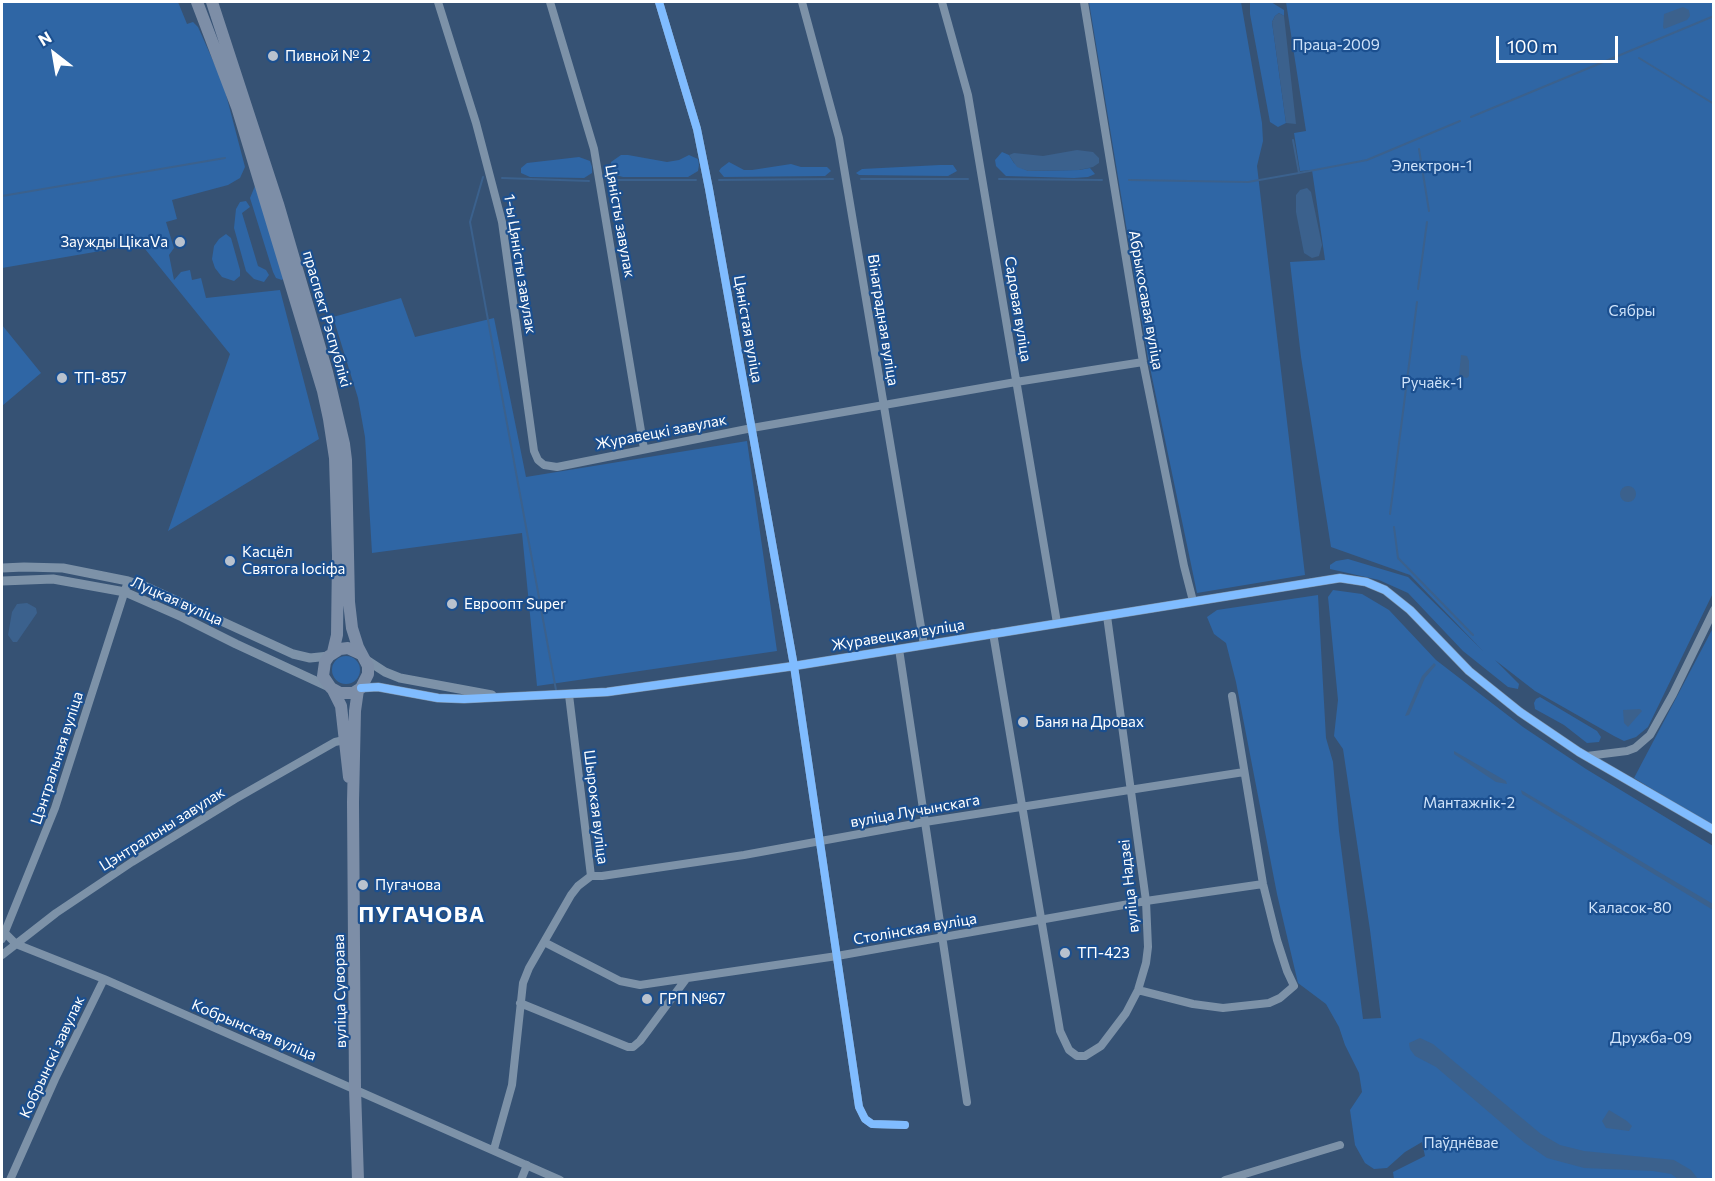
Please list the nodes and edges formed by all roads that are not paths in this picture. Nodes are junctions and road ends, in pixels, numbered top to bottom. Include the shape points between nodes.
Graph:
1 (197, 2) edge
2 (212, 2) edge
3 (438, 2) edge
4 (550, 2) edge
5 (659, 2) edge
6 (802, 2) edge
7 (942, 2) edge
8 (1084, 2) edge
9 (1143, 362) junction
10 (1016, 382) junction
11 (884, 405) junction
12 (752, 428) junction
13 (644, 449) junction
14 (541, 463) joint
15 (2, 568) edge
16 (2, 581) edge
17 (128, 581) junction
18 (124, 592) junction
19 (1193, 601) junction
20 (1713, 610) edge
21 (1107, 616) junction
22 (1057, 623) junction
23 (993, 633) junction
24 (924, 645) junction
25 (899, 649) junction
26 (331, 654) junction
27 (363, 656) junction
28 (794, 666) junction
29 (332, 689) junction
30 (360, 689) junction
31 (569, 695) junction
32 (1232, 696) dead end
33 (506, 698) junction
34 (344, 740) junction
35 (1587, 756) junction
36 (1244, 772) junction
37 (1130, 789) junction
38 (353, 802) junction
39 (1023, 806) junction
40 (925, 822) junction
41 (1713, 830) edge
42 (821, 842) junction
43 (591, 876) junction
44 (1263, 884) junction
45 (1146, 901) junction
46 (1040, 921) junction
47 (3, 936) edge
48 (942, 937) junction
49 (544, 942) junction
50 (16, 944) junction
51 (2, 955) edge
52 (837, 956) junction
53 (104, 979) junction
54 (686, 979) junction
55 (1138, 990) junction
56 (520, 1003) junction
57 (355, 1089) junction
58 (968, 1102) dead end
59 (905, 1125) dead end
60 (1340, 1145) dead end
61 (494, 1149) junction
62 (527, 1165) junction
63 (10, 1179) edge
64 (358, 1179) edge
65 (520, 1179) edge
66 (560, 1179) edge
67 (1225, 1179) edge

1 - 26 main road, праспект Рэспублікі via 237,107 329,419 335,458 338,556 338,635
2 - 27 main road, праспект Рэспублікі via 278,204 339,418 346,460 353,634
3 - 14 street, 1-ы Цяністы завулак via 502,222 533,447
4 - 13 street, Цяністы завулак via 594,149
5 - 12 street, Цяністая вуліца via 700,144
6 - 11 street, Вінаградная вуліца via 839,138
7 - 10 street, Садовая вуліца via 968,94
8 - 9 street, Абрыкосавая вуліца
9 - 10 street, Журавецкі завулак
9 - 19 street, Абрыкосавая вуліца
10 - 11 street, Журавецкі завулак
10 - 22 street, Садовая вуліца
11 - 12 street, Журавецкі завулак
11 - 24 street, Вінаградная вуліца
12 - 13 street, Журавецкі завулак
12 - 28 street, Цяністая вуліца
13 - 14 street, Журавецкі завулак via 557,466
15 - 17 street, Луцкая вуліца via 63,568
16 - 18 street, Луцкая вуліца via 53,579
17 - 18 street, Цэнтральная вуліца
17 - 26 street, Луцкая вуліца via 293,654 310,658
18 - 29 street, Луцкая вуліца
18 - 47 street, Цэнтральная вуліца via 56,808
19 - 21 street, Журавецкая вуліца
19 - 35 street, Журавецкая вуліца via 1340,578 1366,582 1385,590 1423,622 1478,678 1520,712
20 - 35 street via 1650,735 1627,751
21 - 22 street, Журавецкая вуліца
21 - 37 street, вуліца Надзеі
22 - 23 street, Журавецкая вуліца
23 - 24 street, Журавецкая вуліца
23 - 39 street, вуліца Надзеі
24 - 25 street, Журавецкая вуліца
25 - 28 street, Журавецкая вуліца
25 - 40 street
26 - 27 main road via 348,648
26 - 29 main road, праспект Рэспублікі via 323,676
27 - 30 main road, праспект Рэспублікі via 368,674
27 - 33 street, Журавецкая вуліца via 378,669 400,678
28 - 31 street, Журавецкая вуліца
28 - 42 street, Цяністая вуліца
29 - 30 main road via 346,694
29 - 34 main road, вуліца Суворава via 341,706
30 - 33 street, Журавецкая вуліца via 386,688 438,698
30 - 38 main road, вуліца Суворава via 355,711
31 - 33 street, Журавецкая вуліца
31 - 43 street, Шырокая вуліца
32 - 36 street
34 - 38 main road, вуліца Суворава
34 - 50 street, Цэнтральны завулак via 200,820 56,913
35 - 41 street, Журавецкая вуліца
36 - 37 street, вуліца Лучынскага
36 - 44 street
37 - 39 street, вуліца Лучынскага
37 - 45 street, вуліца Надзеі
38 - 57 main road, вуліца Суворава
39 - 40 street, вуліца Лучынскага
39 - 46 street, вуліца Надзеі
40 - 42 street, вуліца Лучынскага
40 - 48 street
42 - 43 street, вуліца Лучынскага
42 - 52 street, Цяністая вуліца
43 - 49 street, Шырокая вуліца via 571,895
44 - 45 street, Столінская вуліца
44 - 55 street via 1294,986 1280,998 1269,1003 1223,1008 1193,1005
45 - 46 street, Столінская вуліца
45 - 55 street, вуліца Надзеі via 1148,947
46 - 48 street, Столінская вуліца
46 - 55 street, вуліца Надзеі via 1060,1031 1073,1053 1085,1056 1098,1049 1123,1019
47 - 50 street, Кобрынская вуліца
48 - 52 street, Столінская вуліца
48 - 58 street
49 - 54 street, Столінская вуліца via 626,983
49 - 56 street, Шырокая вуліца via 526,976
50 - 51 street, Цэнтральны завулак
50 - 53 street, Кобрынская вуліца
52 - 54 street, Столінская вуліца
52 - 59 street, Цяністая вуліца via 860,1111 872,1124
53 - 57 street, Кобрынская вуліца
53 - 63 street, Кобрынскі завулак
54 - 56 street via 633,1047
56 - 61 street, Шырокая вуліца via 512,1085
57 - 61 street, Кобрынская вуліца
57 - 64 main road, вуліца Суворава
60 - 67 street
61 - 62 street, Кобрынская вуліца
62 - 65 street
62 - 66 street, Кобрынская вуліца

